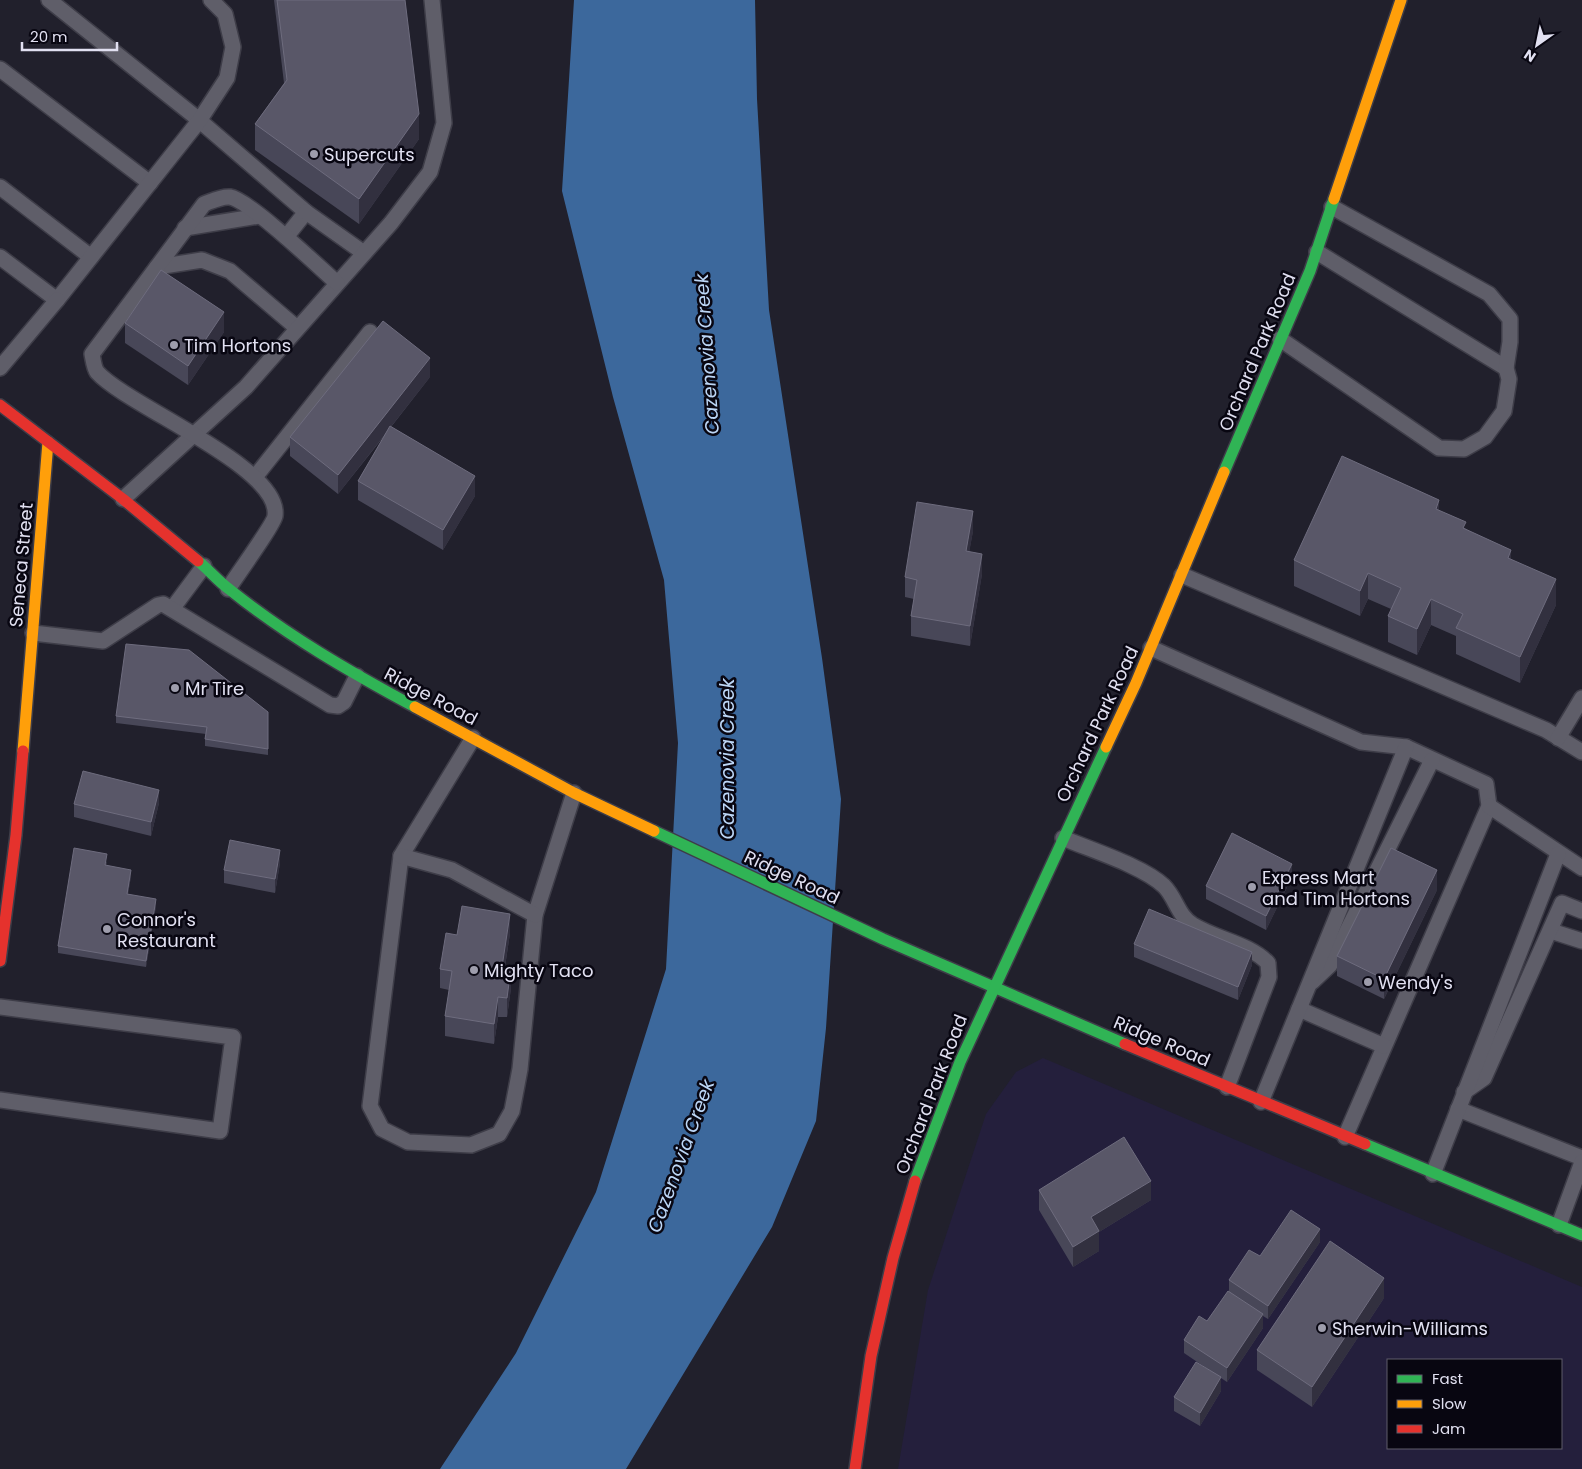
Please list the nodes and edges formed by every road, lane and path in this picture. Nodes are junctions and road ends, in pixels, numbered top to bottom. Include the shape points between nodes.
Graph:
1 (49, 0) edge
2 (211, 0) edge
3 (432, 0) edge
4 (1402, 0) edge
5 (0, 69) edge
6 (199, 121) junction
7 (150, 183) junction
8 (0, 187) edge
9 (1332, 206) junction
10 (306, 212) junction
11 (259, 216) junction
12 (186, 228) junction
13 (286, 237) junction
14 (1317, 252) junction
15 (364, 253) junction
16 (0, 257) edge
17 (91, 257) junction
18 (157, 267) junction
19 (336, 283) junction
20 (57, 300) junction
21 (297, 328) junction
22 (370, 332) dead end
23 (1280, 339) junction
24 (0, 368) edge
25 (1506, 368) junction
26 (0, 405) edge
27 (196, 435) junction
28 (48, 442) junction
29 (254, 477) junction
30 (123, 499) junction
31 (204, 566) junction
32 (1182, 575) junction
33 (228, 589) junction
34 (172, 608) junction
35 (33, 633) junction
36 (1151, 648) junction
37 (357, 676) junction
38 (1582, 698) edge
39 (473, 738) junction
40 (1558, 738) junction
41 (1406, 747) junction
42 (1582, 752) edge
43 (1432, 760) junction
44 (574, 793) junction
45 (1489, 806) junction
46 (1063, 838) junction
47 (1558, 854) junction
48 (401, 856) junction
49 (1582, 868) edge
50 (1582, 911) edge
51 (535, 914) junction
52 (1551, 931) junction
53 (1582, 941) edge
54 (0, 961) edge
55 (1308, 986) junction
56 (993, 987) junction
57 (0, 1007) edge
58 (1299, 1009) junction
59 (1384, 1046) junction
60 (1227, 1088) junction
61 (1464, 1092) junction
62 (0, 1100) edge
63 (1261, 1102) junction
64 (1458, 1108) junction
65 (1345, 1136) junction
66 (1582, 1160) edge
67 (1434, 1174) junction
68 (1559, 1225) junction
69 (1582, 1235) edge
70 (855, 1469) edge

1 - 6 lane
2 - 6 lane via 224,14 233,47 227,78
3 - 15 lane via 444,123 430,172
4 - 9 street, Orchard Park Road
5 - 7 lane
6 - 7 lane
6 - 10 lane
7 - 17 lane
8 - 17 lane
9 - 14 street, Orchard Park Road
9 - 25 lane via 1489,294 1510,319
10 - 13 lane
10 - 15 lane
11 - 12 lane
11 - 12 lane via 236,200 223,198 204,204
11 - 13 lane
12 - 18 lane
13 - 19 lane
14 - 23 street, Orchard Park Road
14 - 25 lane
15 - 19 lane
16 - 20 lane
17 - 20 lane
18 - 21 lane via 202,260 230,272
18 - 27 lane via 92,354 96,371 121,390
19 - 21 lane
20 - 24 lane
21 - 27 lane via 246,387
22 - 29 lane
23 - 25 lane via 1439,448 1464,449 1485,437 1504,411 1509,380
23 - 32 street, Orchard Park Road
26 - 28 street
27 - 29 lane
27 - 30 lane
28 - 30 street, Ridge Road
28 - 35 street, Seneca Street
29 - 33 lane via 274,501 275,518
30 - 31 street, Ridge Road
31 - 33 street, Ridge Road
31 - 34 lane
32 - 36 street, Orchard Park Road
32 - 40 lane via 1537,726
33 - 37 street, Ridge Road
34 - 35 lane via 158,605 103,641
34 - 37 lane via 330,705 338,706 344,702
35 - 54 street, Seneca Street via 16,835
36 - 41 lane via 1361,742
36 - 46 street, Orchard Park Road
37 - 39 street, Ridge Road
38 - 40 lane
39 - 44 street, Ridge Road
39 - 48 lane
40 - 42 lane
41 - 43 lane
41 - 55 lane
43 - 45 lane via 1486,784
43 - 55 lane via 1330,965
44 - 51 lane
44 - 56 street, Ridge Road via 882,939
45 - 47 lane
45 - 59 lane
46 - 56 street, Orchard Park Road
46 - 60 lane via 1150,875 1165,887 1181,915 1193,925 1258,953 1268,963 1269,977
47 - 49 lane
47 - 61 lane
48 - 51 lane via 452,870
48 - 51 lane via 370,1106 382,1129 408,1142 471,1145 499,1134 512,1111 520,1069
50 - 52 lane via 1562,903
52 - 53 lane
52 - 61 lane via 1484,1078
55 - 58 lane
56 - 60 street, Ridge Road
56 - 70 street, Orchard Park Road via 921,1162 893,1258 871,1356
57 - 62 lane via 233,1037 220,1131
58 - 59 lane
58 - 63 lane
59 - 65 lane
60 - 63 street, Ridge Road
61 - 64 lane
63 - 65 street, Ridge Road
64 - 66 lane
64 - 67 lane
65 - 67 street, Ridge Road
66 - 68 lane
67 - 68 street, Ridge Road
68 - 69 street, Ridge Road

